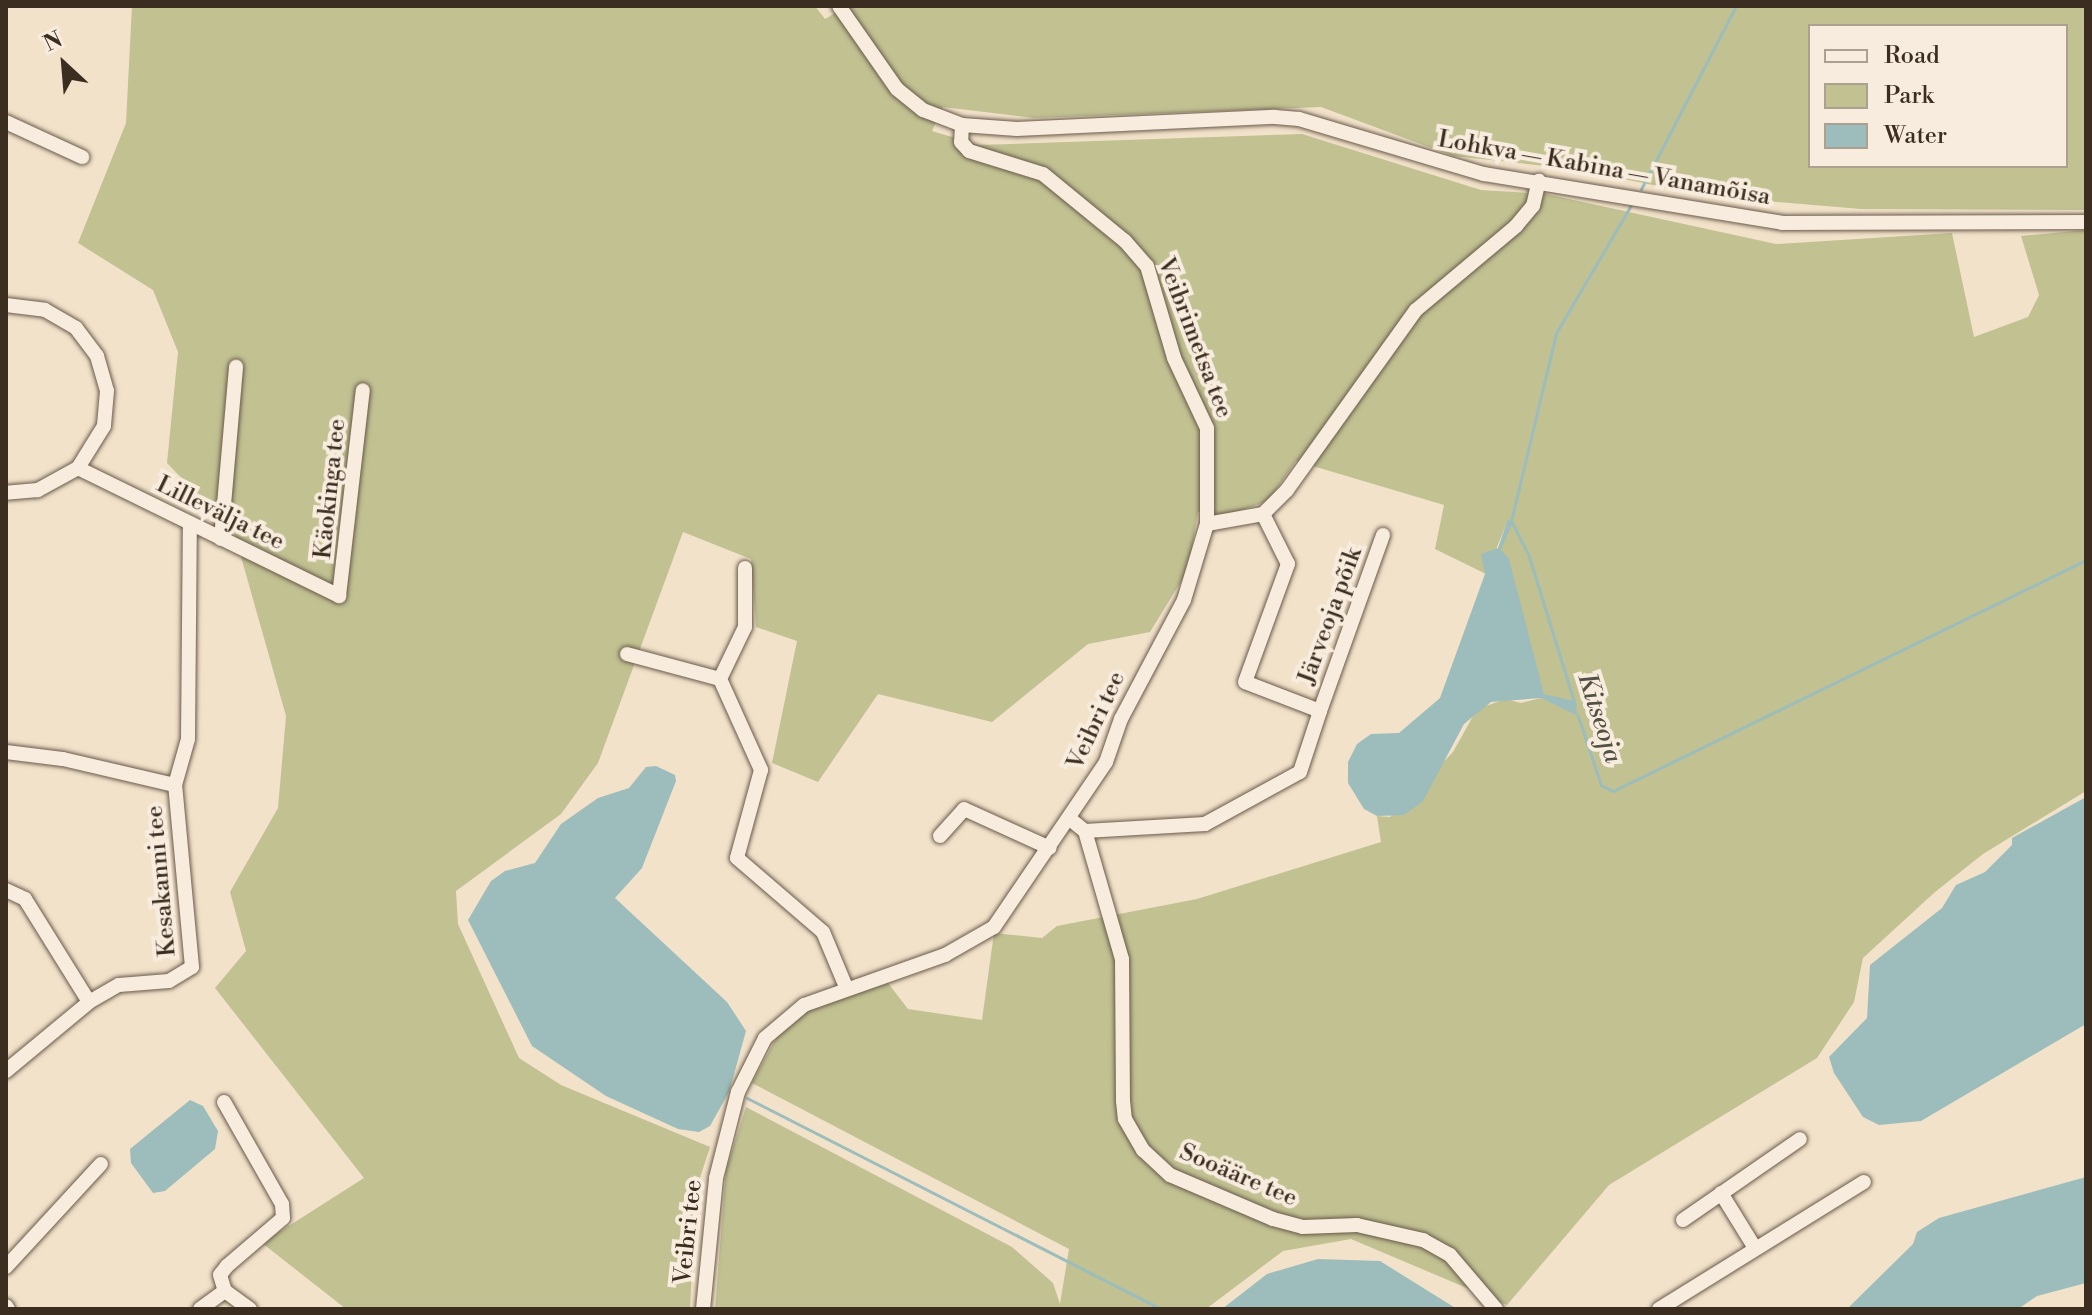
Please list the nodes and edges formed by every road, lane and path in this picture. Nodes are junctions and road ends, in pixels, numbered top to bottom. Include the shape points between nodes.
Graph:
1 (839, 6) edge
2 (6, 122) edge
3 (962, 125) junction
4 (82, 157) dead end
5 (1539, 181) junction
6 (2086, 222) edge
7 (6, 305) edge
8 (236, 367) dead end
9 (363, 390) dead end
10 (78, 468) junction
11 (6, 493) edge
12 (1263, 514) junction
13 (190, 524) junction
14 (1207, 524) junction
15 (1383, 535) dead end
16 (221, 539) junction
17 (745, 568) dead end
18 (343, 592) joint
19 (627, 654) dead end
20 (720, 679) junction
21 (1320, 711) junction
22 (6, 752) edge
23 (175, 785) junction
24 (1070, 819) junction
25 (1085, 831) junction
26 (940, 836) dead end
27 (1050, 848) junction
28 (6, 890) edge
29 (846, 987) junction
30 (89, 1002) junction
31 (6, 1071) edge
32 (224, 1102) dead end
33 (1800, 1139) dead end
34 (101, 1164) dead end
35 (1864, 1182) dead end
36 (1721, 1193) junction
37 (1683, 1220) dead end
38 (1755, 1248) junction
39 (6, 1267) edge
40 (225, 1291) junction
41 (200, 1309) edge
42 (250, 1309) edge
43 (703, 1309) edge
44 (1496, 1309) edge
45 (1659, 1309) edge

1 - 3 street, Lohkva — Kabina — Vanamõisa via 897,89 923,110
2 - 4 street
3 - 5 street, Lohkva — Kabina — Vanamõisa via 1017,129 1299,119 1445,166
3 - 14 street, Veibrimetsa tee via 961,142 969,151 1043,174 1125,241 1147,266 1170,348 1207,428
5 - 6 street, Lohkva — Kabina — Vanamõisa via 1798,224
5 - 12 street via 1533,206 1516,226 1416,310 1287,490
7 - 10 street via 61,318 97,356 107,408 97,443
8 - 16 street
9 - 18 street, Käokinga tee
10 - 11 street via 38,490
10 - 13 street, Lillevälja tee
12 - 14 street
12 - 21 street via 1288,564 1245,682
13 - 16 street, Lillevälja tee
13 - 23 street, Kesakanni tee via 188,739
14 - 24 street, Veibri tee via 1184,600 1121,719 1106,762
15 - 21 street, Järveoja põik
16 - 18 street, Lillevälja tee via 339,596
17 - 20 street via 745,627
19 - 20 street
20 - 29 street via 761,770 737,858 823,932
21 - 25 street, Järveoja põik via 1300,772 1215,820
22 - 23 street via 63,759
23 - 30 street, Kesakanni tee via 192,967 181,978 119,985
24 - 25 street
24 - 27 street, Veibri tee
25 - 44 street, Sooääre tee via 1122,959 1123,1101 1125,1119 1143,1150 1170,1175 1273,1219 1303,1227 1357,1225 1430,1244 1463,1268
26 - 27 street via 964,809
27 - 29 street, Veibri tee via 994,927 969,944
28 - 30 street via 25,899
29 - 43 street, Veibri tee via 790,1013 754,1055 738,1092 716,1178
30 - 31 street, Kesakanni tee
32 - 40 street via 282,1204 283,1218 227,1266 220,1275
33 - 36 street
34 - 39 street
35 - 38 street
36 - 37 street
36 - 38 street
38 - 45 street
40 - 41 street
40 - 42 street

